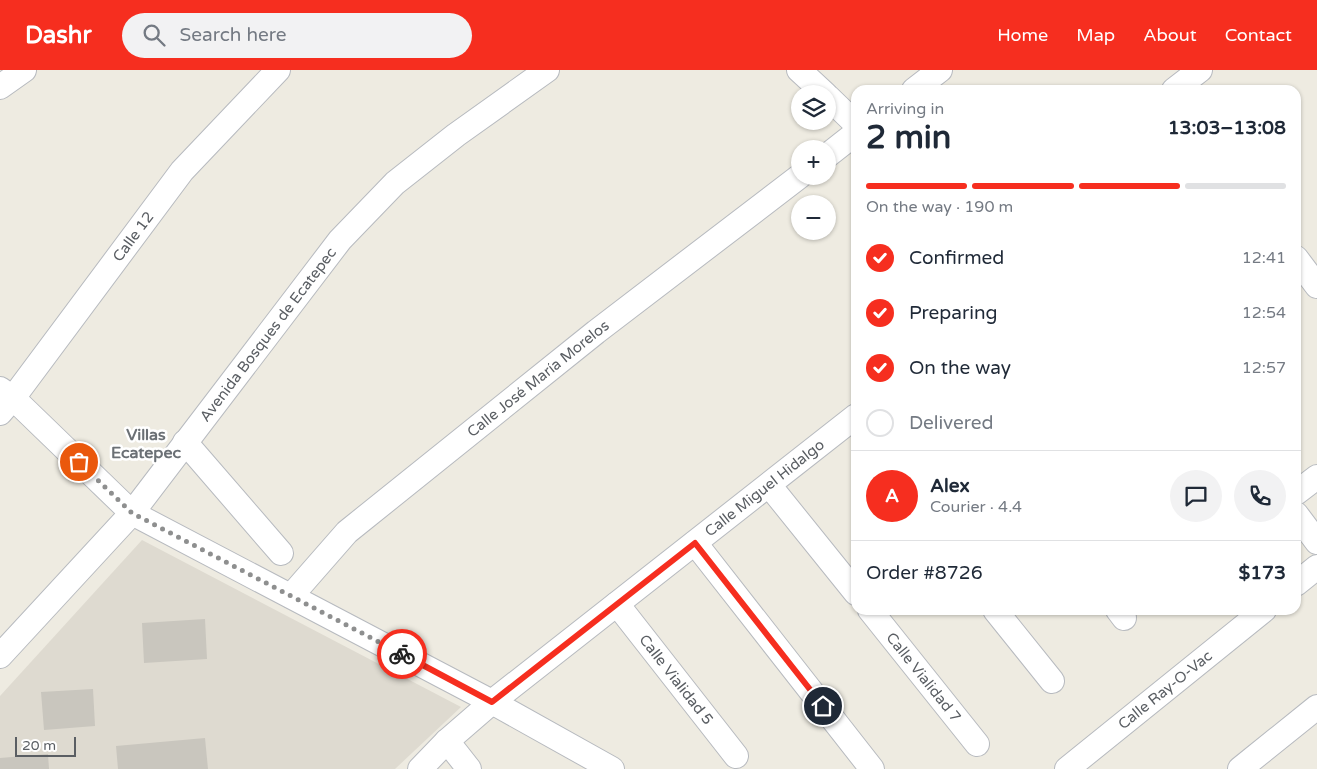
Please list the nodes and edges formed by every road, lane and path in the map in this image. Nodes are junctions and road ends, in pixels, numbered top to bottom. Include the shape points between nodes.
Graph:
1 (24, 70) edge
2 (278, 70) edge
3 (547, 70) edge
4 (799, 70) edge
5 (940, 70) edge
6 (1200, 70) edge
7 (815, 85) edge
8 (920, 85) edge
9 (1181, 85) edge
10 (0, 87) edge
11 (836, 104) edge
12 (851, 119) edge
13 (851, 137) edge
14 (836, 149) edge
15 (791, 183) edge
16 (1301, 265) edge
17 (1317, 286) edge
18 (4, 400) edge
19 (851, 427) edge
20 (185, 442) junction
21 (1317, 477) edge
22 (769, 485) junction
23 (1301, 489) edge
24 (132, 513) junction
25 (1301, 521) edge
26 (1317, 542) edge
27 (695, 543) junction
28 (281, 553) dead end
29 (1317, 567) edge
30 (1301, 580) edge
31 (851, 587) edge
32 (291, 596) junction
33 (617, 604) junction
34 (874, 615) edge
35 (999, 615) edge
36 (1258, 615) edge
37 (0, 656) edge
38 (1052, 681) dead end
39 (492, 702) junction
40 (1317, 707) edge
41 (447, 741) junction
42 (978, 744) dead end
43 (736, 756) dead end
44 (420, 769) edge
45 (469, 769) edge
46 (612, 769) edge
47 (872, 769) edge
48 (1067, 769) edge
49 (1240, 769) edge

1 - 10 street
2 - 18 street, Calle 12 via 182,171
3 - 20 street, Avenida Bosques de Ecatepec via 395,183 340,240
4 - 7 street
5 - 8 street
6 - 9 street
11 - 12 street
13 - 14 street
15 - 32 street, Calle José María Morelos via 596,332 347,532
16 - 17 street
18 - 24 street
19 - 22 street, Calle Miguel Hidalgo
20 - 24 street, Avenida Bosques de Ecatepec
20 - 28 street
21 - 23 street
22 - 27 street, Calle Miguel Hidalgo
22 - 31 street
24 - 32 street
24 - 37 street, Avenida Bosques de Ecatepec
25 - 26 street
27 - 33 street, Calle Miguel Hidalgo
27 - 47 street
29 - 30 street
32 - 39 street
33 - 39 street, Calle Miguel Hidalgo
33 - 43 street, Calle Vialidad 5
34 - 42 street, Calle Vialidad 7
35 - 38 street
36 - 48 street, Calle Ray-O-Vac
39 - 41 street, Calle Miguel Hidalgo
39 - 46 street
40 - 49 street
41 - 44 street, Calle Miguel Hidalgo
41 - 45 street

